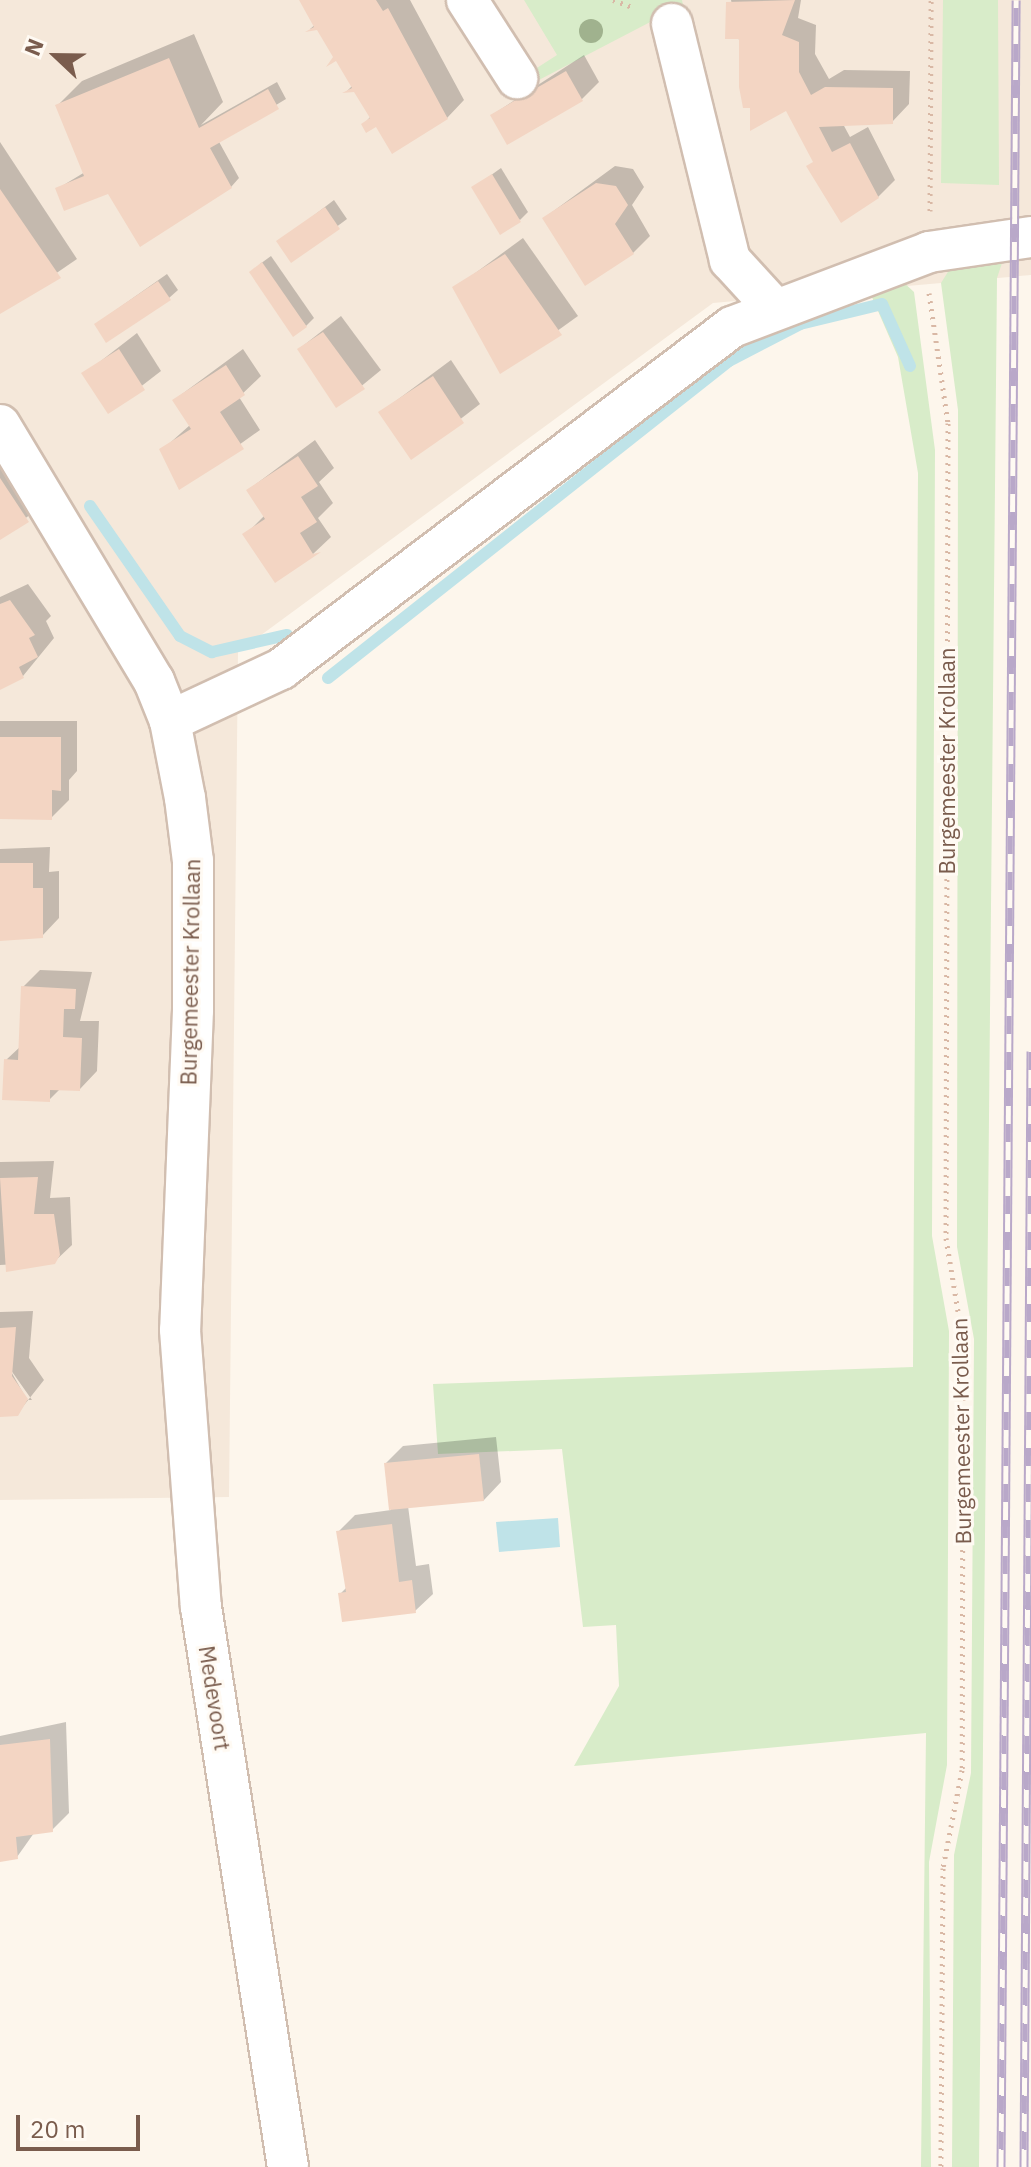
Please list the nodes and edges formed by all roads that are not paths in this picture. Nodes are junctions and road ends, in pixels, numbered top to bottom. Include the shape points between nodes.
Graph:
1 (467, 0) edge
2 (672, 24) dead end
3 (517, 78) dead end
4 (1031, 237) edge
5 (773, 307) junction
6 (0, 425) edge
7 (170, 721) junction
8 (182, 1225) joint
9 (288, 2167) edge

1 - 3 street
2 - 5 street via 730,260
4 - 5 street via 929,252
5 - 7 street via 674,369 540,480 281,669
6 - 7 street, Burgemeester Krollaan via 120,617
7 - 8 street, Burgemeester Krollaan via 193,861
8 - 9 street, Medevoort via 180,1330 201,1607

